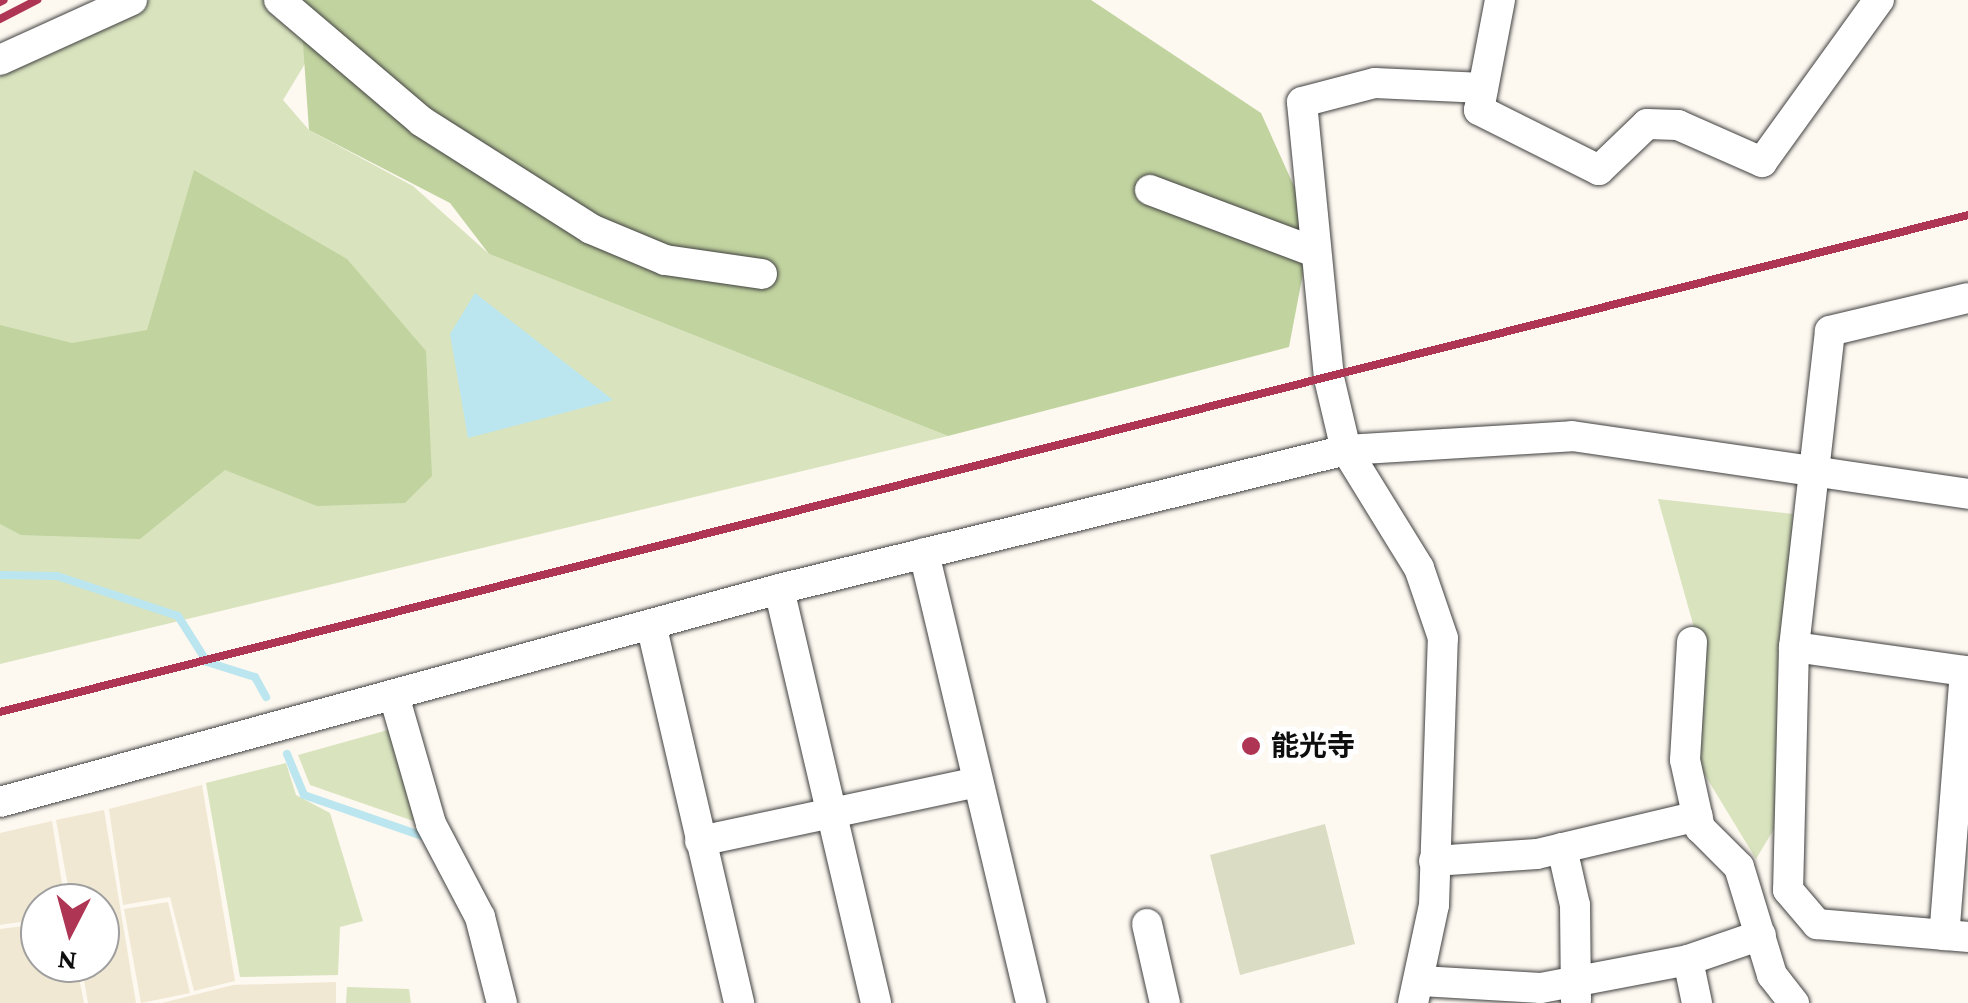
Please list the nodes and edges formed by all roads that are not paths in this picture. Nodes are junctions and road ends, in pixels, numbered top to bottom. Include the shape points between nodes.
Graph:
1 (132, 0) edge
2 (279, 0) edge
3 (1500, 0) edge
4 (1879, 0) edge
5 (0, 60) edge
6 (1483, 88) junction
7 (1150, 190) dead end
8 (1314, 252) junction
9 (762, 274) dead end
10 (1968, 298) edge
11 (1346, 450) junction
12 (1811, 470) junction
13 (1968, 494) edge
14 (924, 553) junction
15 (779, 589) junction
16 (652, 624) junction
17 (1692, 642) dead end
18 (1794, 647) junction
19 (396, 699) junction
20 (978, 782) junction
21 (0, 802) edge
22 (833, 811) junction
23 (1698, 816) junction
24 (700, 841) junction
25 (1562, 848) junction
26 (1434, 861) junction
27 (1146, 924) dead end
28 (1761, 935) junction
29 (1956, 936) edge
30 (1688, 960) junction
31 (1417, 992) edge
32 (1576, 993) edge
33 (502, 1003) edge
34 (739, 1003) edge
35 (876, 1003) edge
36 (1031, 1003) edge
37 (1165, 1003) edge
38 (1697, 1003) edge
39 (1794, 1003) edge

1 - 5 street
2 - 9 street via 420,121 591,229 665,260
3 - 6 street
4 - 6 street via 1762,162 1678,124 1647,124 1599,170 1479,110
6 - 8 street via 1375,83 1302,102
7 - 8 street
8 - 11 street
10 - 12 street via 1830,332
11 - 12 street via 1572,436
11 - 14 street
11 - 26 street via 1438,607
12 - 13 street
12 - 18 street
14 - 15 street
14 - 20 street
15 - 16 street
15 - 22 street
16 - 19 street
16 - 24 street
17 - 23 street via 1685,760
18 - 29 street via 1788,890 1817,924
18 - 29 street via 1964,671
19 - 21 street
19 - 33 street via 431,824 480,917
20 - 22 street
20 - 36 street
22 - 24 street
22 - 35 street
23 - 25 street
23 - 28 street via 1740,867
24 - 34 street
25 - 26 street
25 - 32 street via 1575,906
26 - 31 street
27 - 37 street
28 - 30 street
28 - 39 street via 1772,975
30 - 32 street
30 - 38 street
31 - 32 street

